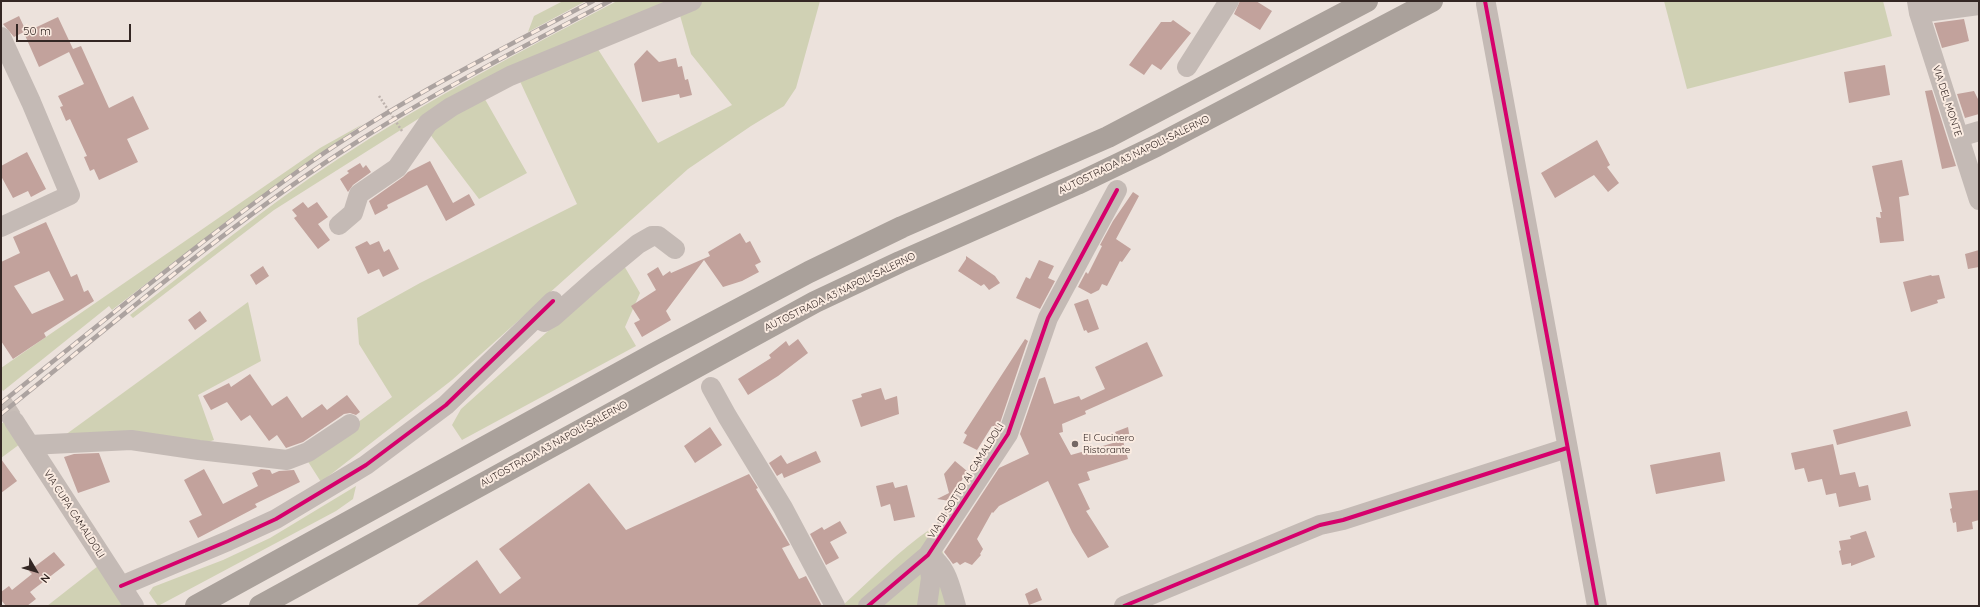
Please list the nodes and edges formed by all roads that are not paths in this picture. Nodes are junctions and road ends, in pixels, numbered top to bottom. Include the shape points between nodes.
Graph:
1 (692, 1) edge
2 (1229, 1) edge
3 (1367, 1) edge
4 (1432, 1) edge
5 (1486, 4) dead end
6 (1979, 5) edge
7 (1918, 7) edge
8 (1, 37) edge
9 (1187, 67) dead end
10 (1979, 131) edge
11 (1959, 138) junction
12 (1117, 190) dead end
13 (1979, 200) edge
14 (339, 225) dead end
15 (1, 227) edge
16 (675, 249) dead end
17 (553, 301) dead end
18 (510, 342) junction
19 (711, 387) dead end
20 (14, 421) tunnel mouth
21 (350, 424) dead end
22 (30, 445) junction
23 (1567, 448) junction
24 (928, 555) junction
25 (121, 586) junction
26 (134, 606) edge
27 (196, 606) edge
28 (260, 606) edge
29 (835, 606) edge
30 (868, 606) edge
31 (927, 606) edge
32 (956, 606) edge
33 (1124, 606) edge
34 (1597, 606) edge

1 - 14 street via 510,76 451,107 428,123 397,168 359,194 353,213
2 - 9 street
3 - 27 highway via 1108,136 902,227 808,272
4 - 28 highway, AUTOSTRADA A3 NAPOLI-SALERNO via 1156,146 815,302
5 - 23 street
6 - 7 street
7 - 11 street, VIA DEL MONTE
8 - 15 street via 70,195
10 - 11 street
11 - 13 street, VIA DEL MONTE
12 - 24 street, VIA DI SOTTO AI CAMALDOLI via 1048,318 1008,434
16 - 18 street via 658,236 652,236 638,244 554,317
17 - 18 street
18 - 25 street via 446,404 366,465 276,519
19 - 29 street via 783,508
20 - 22 street, VIA CUPA CAMALDOLI
21 - 22 street via 308,452 287,460 131,440
22 - 25 street, VIA CUPA CAMALDOLI
23 - 33 street via 1343,520 1320,525
23 - 34 street
24 - 30 street, VIA DI SOTTO AI CAMALDOLI
24 - 31 street via 931,578
24 - 32 street via 944,569
25 - 26 street, VIA CUPA CAMALDOLI

